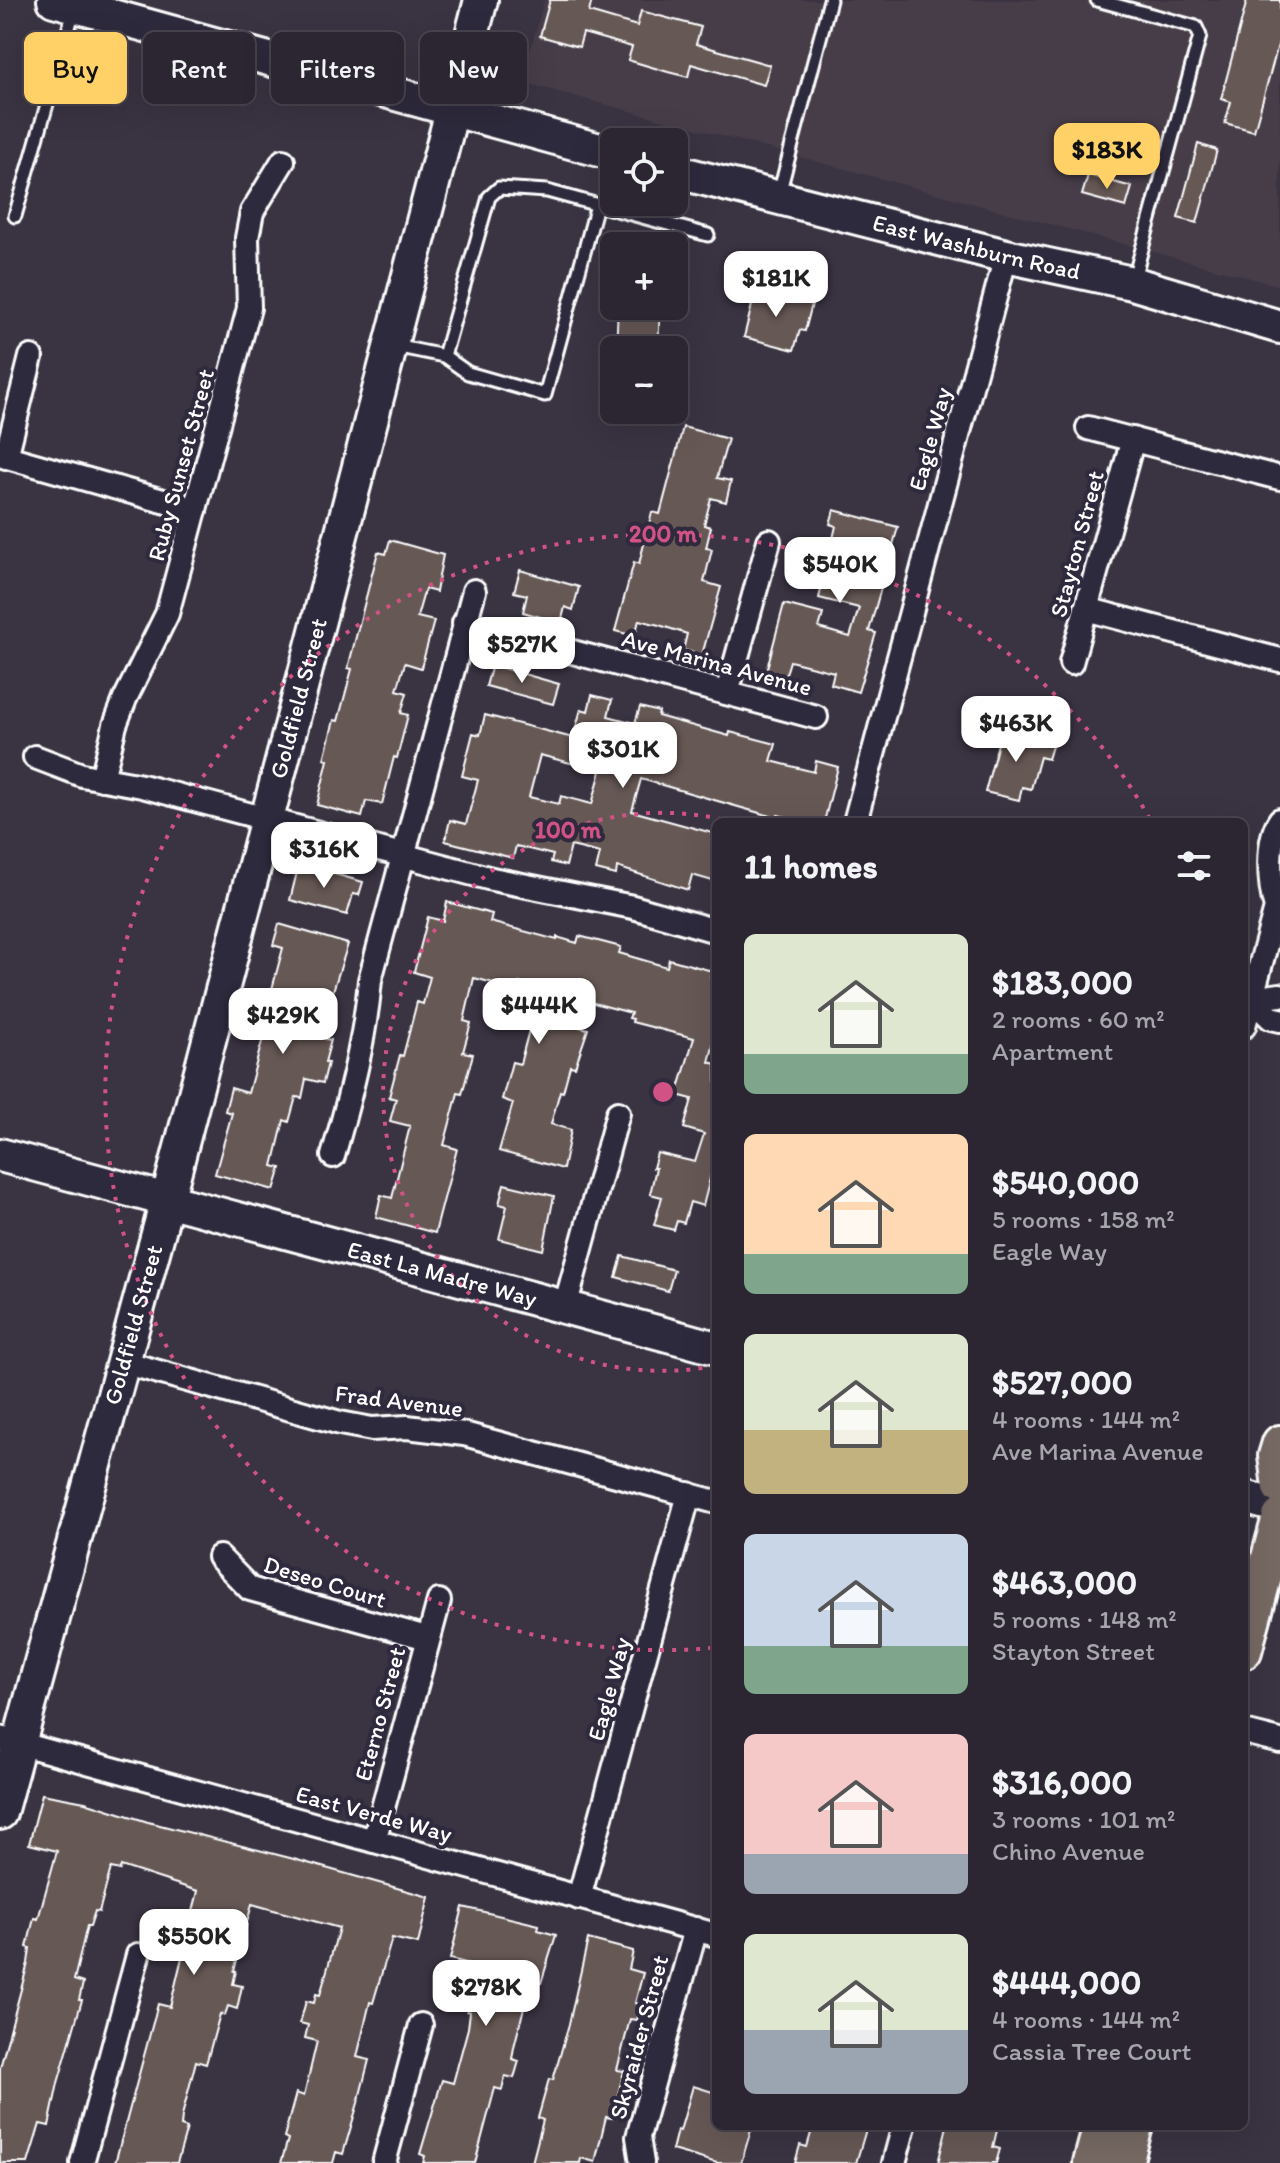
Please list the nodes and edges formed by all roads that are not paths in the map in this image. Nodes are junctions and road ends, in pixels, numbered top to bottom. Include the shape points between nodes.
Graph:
1 (481, 0) edge
2 (830, 0) edge
3 (1097, 0) edge
4 (65, 3) edge
5 (451, 110) junction
6 (600, 150) edge
7 (283, 161) dead end
8 (688, 175) edge
9 (778, 199) junction
10 (597, 205) junction
11 (15, 216) dead end
12 (708, 235) dead end
13 (1006, 256) junction
14 (1132, 283) junction
15 (1280, 327) edge
16 (390, 345) junction
17 (444, 356) junction
18 (31, 357) dead end
19 (1088, 428) dead end
20 (1133, 439) junction
21 (3, 456) edge
22 (1280, 478) edge
23 (195, 510) junction
24 (769, 541) dead end
25 (474, 591) dead end
26 (1086, 609) junction
27 (464, 623) junction
28 (1280, 660) edge
29 (1071, 663) dead end
30 (727, 693) junction
31 (816, 717) dead end
32 (35, 757) dead end
33 (102, 779) junction
34 (856, 818) edge
35 (267, 819) junction
36 (1280, 820) edge
37 (403, 855) junction
38 (712, 930) edge
39 (1280, 995) edge
40 (1248, 998) edge
41 (1280, 1020) edge
42 (618, 1113) dead end
43 (0, 1155) edge
44 (333, 1156) dead end
45 (167, 1201) junction
46 (565, 1307) junction
47 (712, 1345) edge
48 (123, 1362) junction
49 (1280, 1443) edge
50 (1280, 1487) edge
51 (689, 1494) junction
52 (1248, 1498) edge
53 (712, 1501) edge
54 (1280, 1507) edge
55 (1280, 1517) edge
56 (219, 1557) dead end
57 (439, 1601) dead end
58 (1248, 1636) edge
59 (427, 1638) junction
60 (1248, 1733) edge
61 (10, 1741) edge
62 (1280, 1741) edge
63 (0, 1813) edge
64 (374, 1841) junction
65 (579, 1898) junction
66 (706, 1932) edge
67 (138, 1955) dead end
68 (421, 2025) dead end
69 (903, 2130) edge
70 (1100, 2130) edge
71 (1134, 2130) edge
72 (641, 2161) edge
73 (82, 2163) edge
74 (384, 2163) edge
75 (894, 2163) edge
76 (1091, 2163) edge
77 (1125, 2163) edge

1 - 5 street, Goldfield Street
2 - 9 lane
3 - 14 lane via 1196,27 1200,36
4 - 5 street
4 - 11 lane
5 - 6 street
5 - 16 street, Goldfield Street
7 - 23 street, Ruby Sunset Street via 252,212 247,238 249,308
8 - 9 street, East Washburn Road
9 - 13 street, East Washburn Road
10 - 12 lane
10 - 17 lane via 547,191 499,188 489,197
10 - 17 lane via 545,395 468,373
13 - 14 street, East Washburn Road
13 - 34 street, Eagle Way
14 - 15 street, East Washburn Road
16 - 17 lane
16 - 35 street, Goldfield Street
18 - 21 street
19 - 20 street
20 - 22 street
20 - 26 street, Stayton Street
21 - 23 street
23 - 33 street, Ruby Sunset Street via 167,614 125,699
24 - 30 street
25 - 27 street
26 - 28 street
26 - 29 street, Stayton Street
27 - 30 street, Ave Marina Avenue
27 - 37 street
30 - 31 street, Ave Marina Avenue
32 - 33 street
33 - 35 street
35 - 37 street
35 - 45 street, Goldfield Street
36 - 40 street via 1273,830 1271,889 1276,908
37 - 38 street
37 - 44 street
39 - 40 street
40 - 41 street
42 - 46 street
43 - 45 street, East La Madre Way
45 - 46 street, East La Madre Way
45 - 48 street, Goldfield Street
46 - 47 street, East La Madre Way
48 - 51 street, Frad Avenue via 340,1423 464,1434
48 - 61 street, Goldfield Street
49 - 50 main road
51 - 53 street, Frad Avenue
51 - 65 street, Eagle Way
52 - 54 street
55 - 58 main road
56 - 59 street, Deseo Court via 250,1589
57 - 59 street, Eterno Street
59 - 64 street, Eterno Street
60 - 62 street
61 - 63 street, Goldfield Street
61 - 64 street, East Verde Way
64 - 65 street, East Verde Way
65 - 66 street, East Verde Way
66 - 72 street, Skyraider Street via 638,2137
67 - 73 street
68 - 74 street
69 - 75 street
70 - 76 main road
71 - 77 main road

